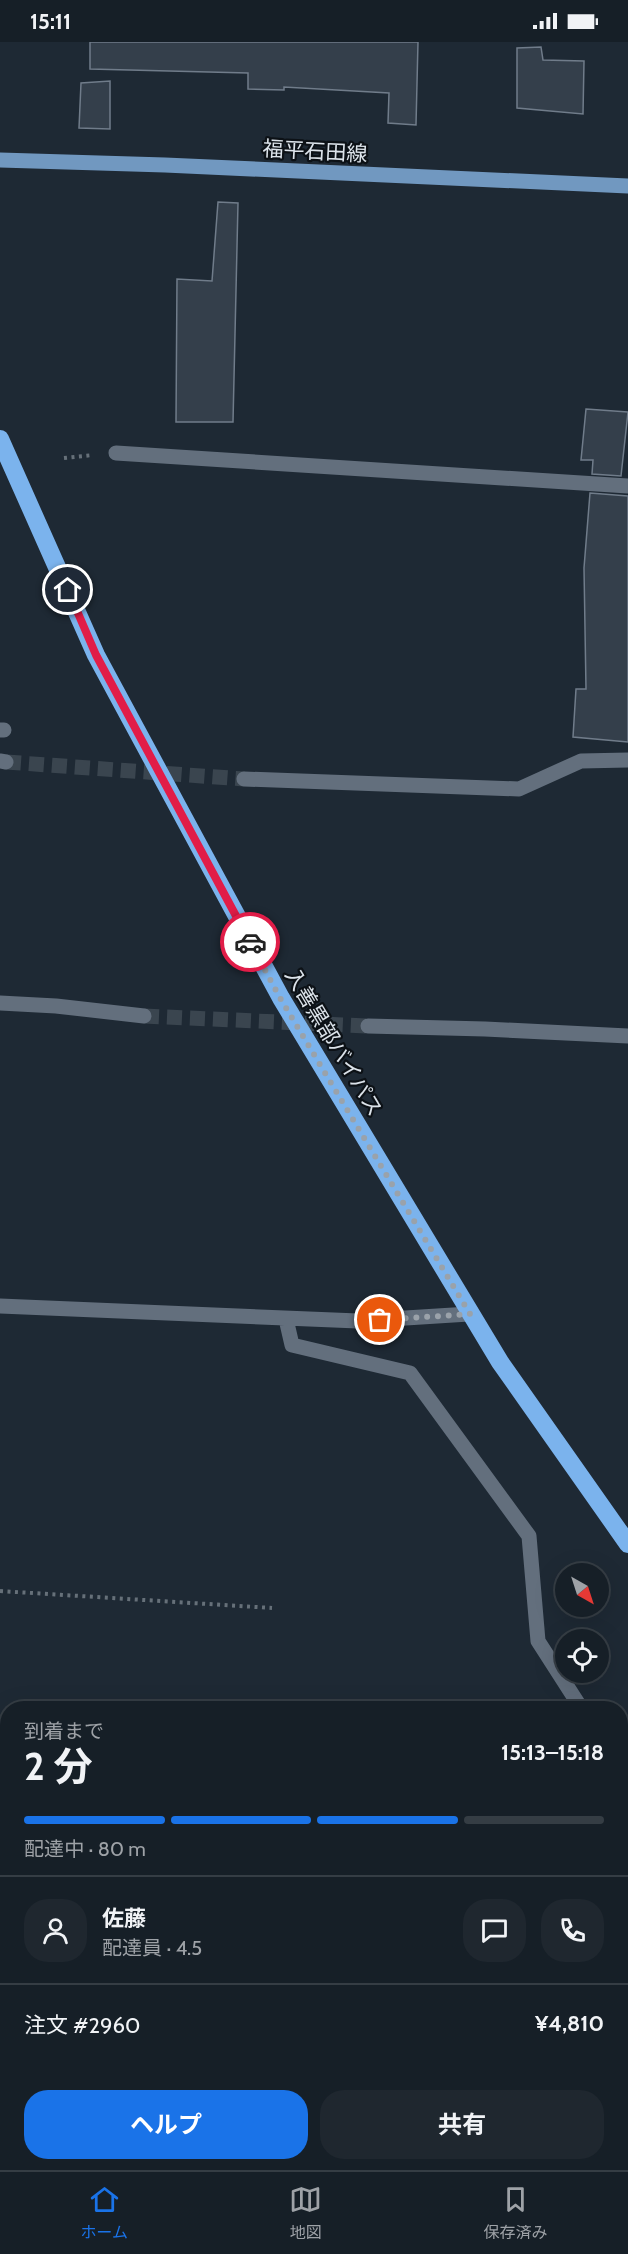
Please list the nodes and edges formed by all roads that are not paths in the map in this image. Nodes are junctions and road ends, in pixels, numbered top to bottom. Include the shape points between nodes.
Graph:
1 (0, 160) edge
2 (628, 186) edge
3 (0, 439) edge
4 (116, 453) dead end
5 (628, 486) edge
6 (628, 760) edge
7 (244, 779) tunnel mouth
8 (0, 1003) edge
9 (144, 1016) tunnel mouth
10 (368, 1026) tunnel mouth
11 (628, 1036) edge
12 (0, 1306) edge
13 (470, 1314) junction
14 (286, 1318) junction
15 (628, 1542) edge
16 (577, 1701) edge

1 - 2 main road, 福平石田線
3 - 13 highway, 入善黒部バイパス via 96,655 280,998
4 - 5 street
6 - 7 street via 581,761 519,789
8 - 9 street
10 - 11 street
12 - 14 street
13 - 14 street via 358,1321
13 - 15 highway, 入善黒部バイパス
14 - 16 street via 292,1345 410,1373 529,1536 538,1641

